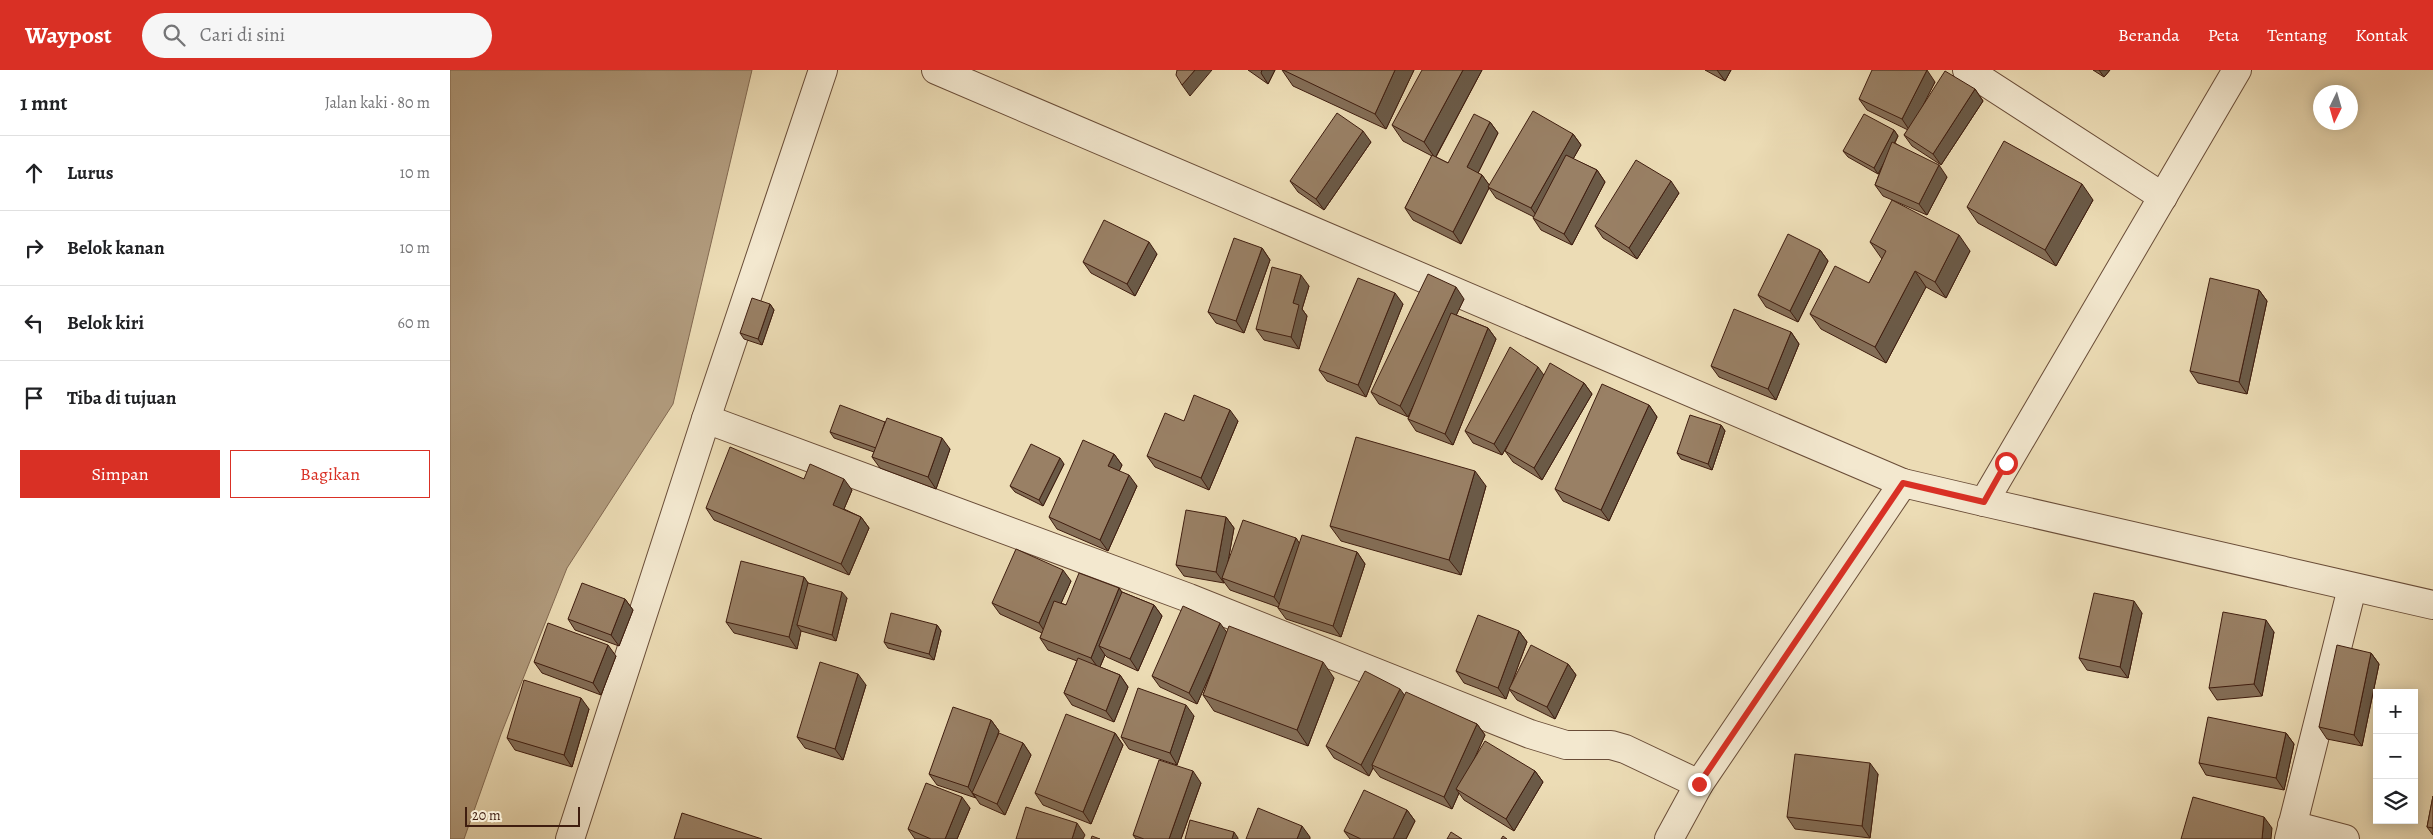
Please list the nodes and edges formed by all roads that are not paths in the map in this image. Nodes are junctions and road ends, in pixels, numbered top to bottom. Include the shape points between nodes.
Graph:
1 (823, 70) edge
2 (936, 70) edge
3 (1967, 70) edge
4 (2237, 70) edge
5 (2163, 197) junction
6 (706, 419) junction
7 (1903, 483) junction
8 (1984, 502) junction
9 (2352, 588) junction
10 (2433, 605) edge
11 (1699, 784) junction
12 (2290, 832) edge
13 (574, 838) edge
14 (1669, 839) edge
15 (2345, 839) edge

1 - 6 street
2 - 7 street
3 - 5 street
4 - 5 street
5 - 8 street
6 - 11 street via 1189,598 1530,734 1566,745 1625,749
6 - 13 street
7 - 8 street
7 - 11 street
8 - 9 street
9 - 10 street
9 - 12 street
11 - 14 street
12 - 15 street

